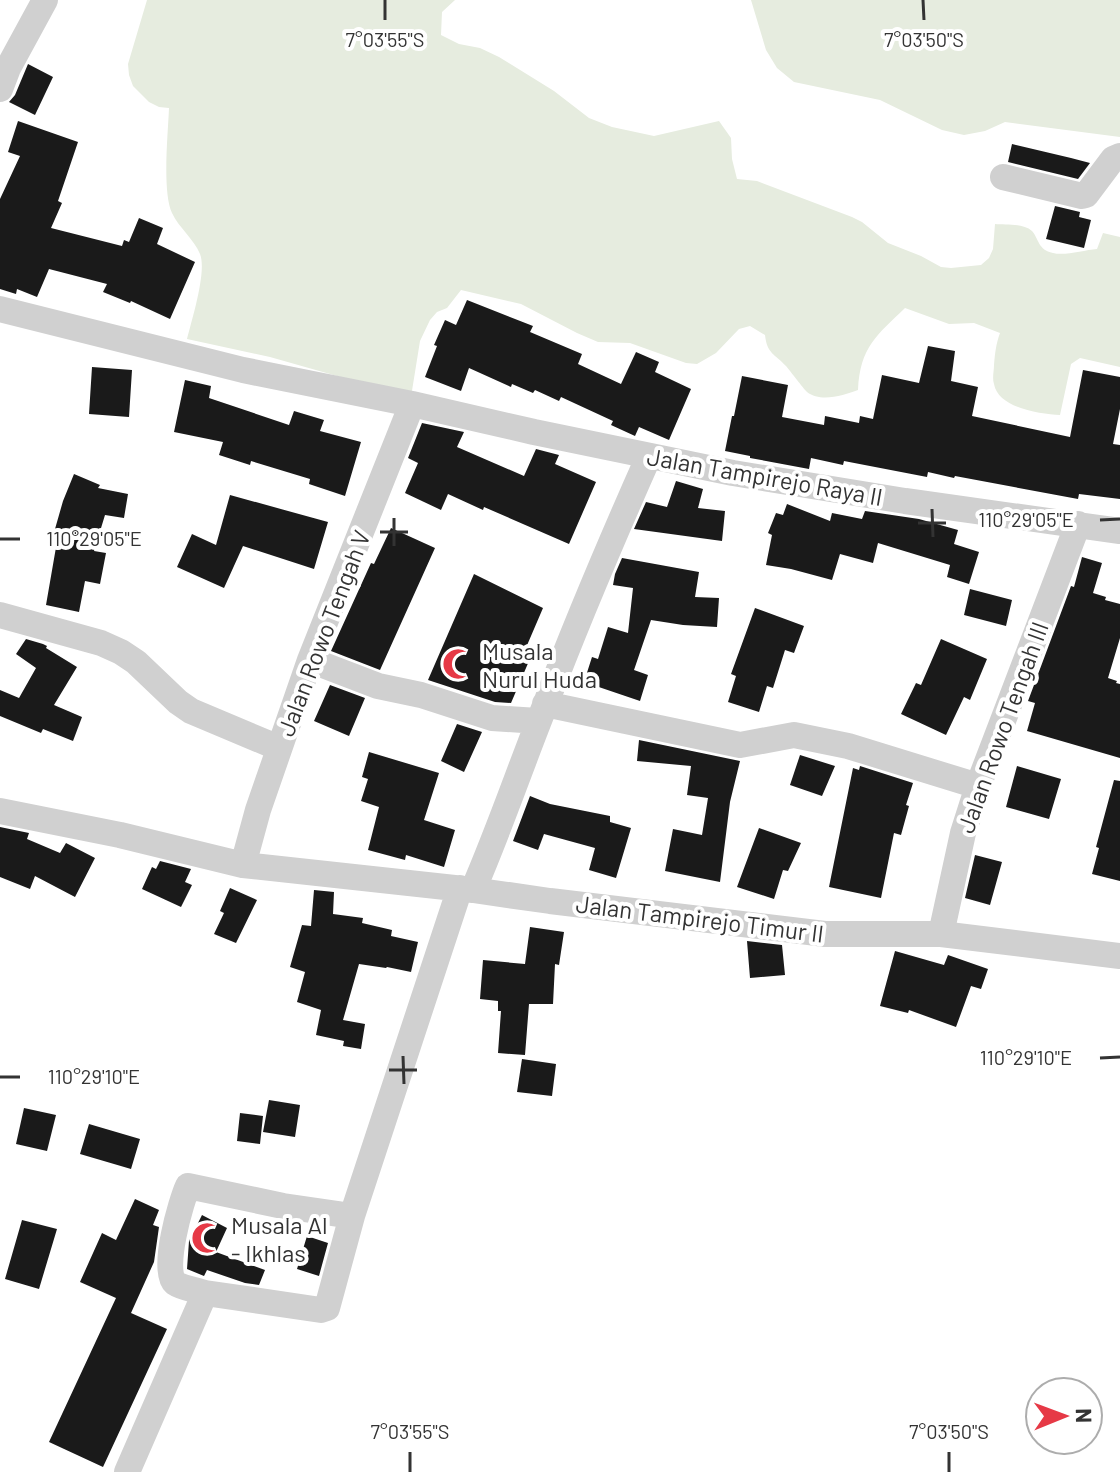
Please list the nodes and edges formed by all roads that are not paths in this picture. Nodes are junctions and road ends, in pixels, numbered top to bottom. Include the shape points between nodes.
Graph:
1 (45, 0) edge
2 (0, 89) edge
3 (1120, 156) edge
4 (1003, 177) dead end
5 (0, 309) edge
6 (412, 404) junction
7 (649, 456) junction
8 (1078, 524) junction
9 (1120, 531) edge
10 (0, 615) edge
11 (310, 660) junction
12 (542, 712) junction
13 (279, 748) junction
14 (978, 786) junction
15 (0, 811) edge
16 (243, 865) junction
17 (466, 889) junction
18 (941, 934) junction
19 (1120, 956) edge
20 (352, 1216) junction
21 (205, 1293) junction
22 (127, 1472) edge

1 - 2 street
3 - 4 street via 1082,196
5 - 6 street, Jalan Tampirejo Raya II via 243,370
6 - 7 street, Jalan Tampirejo Raya II
6 - 11 street, Jalan Rowo Tengah V
7 - 8 street, Jalan Tampirejo Raya II
7 - 12 street
8 - 9 street, Jalan Tampirejo Raya II
8 - 14 street, Jalan Rowo Tengah III
10 - 13 street via 121,652 191,711
11 - 12 street via 378,686 492,718
11 - 13 street, Jalan Rowo Tengah V
12 - 14 street via 740,745 794,735
12 - 17 street via 491,848
13 - 16 street, Jalan Rowo Tengah V
14 - 18 street, Jalan Rowo Tengah III
15 - 16 street, Jalan Tampirejo Timur II
16 - 17 street, Jalan Tampirejo Timur II
17 - 18 street, Jalan Tampirejo Timur II via 825,934
17 - 20 street
18 - 19 street, Jalan Tampirejo Timur II
20 - 21 street via 325,1310
20 - 21 street via 188,1186 171,1249 170,1275 175,1283
21 - 22 street

